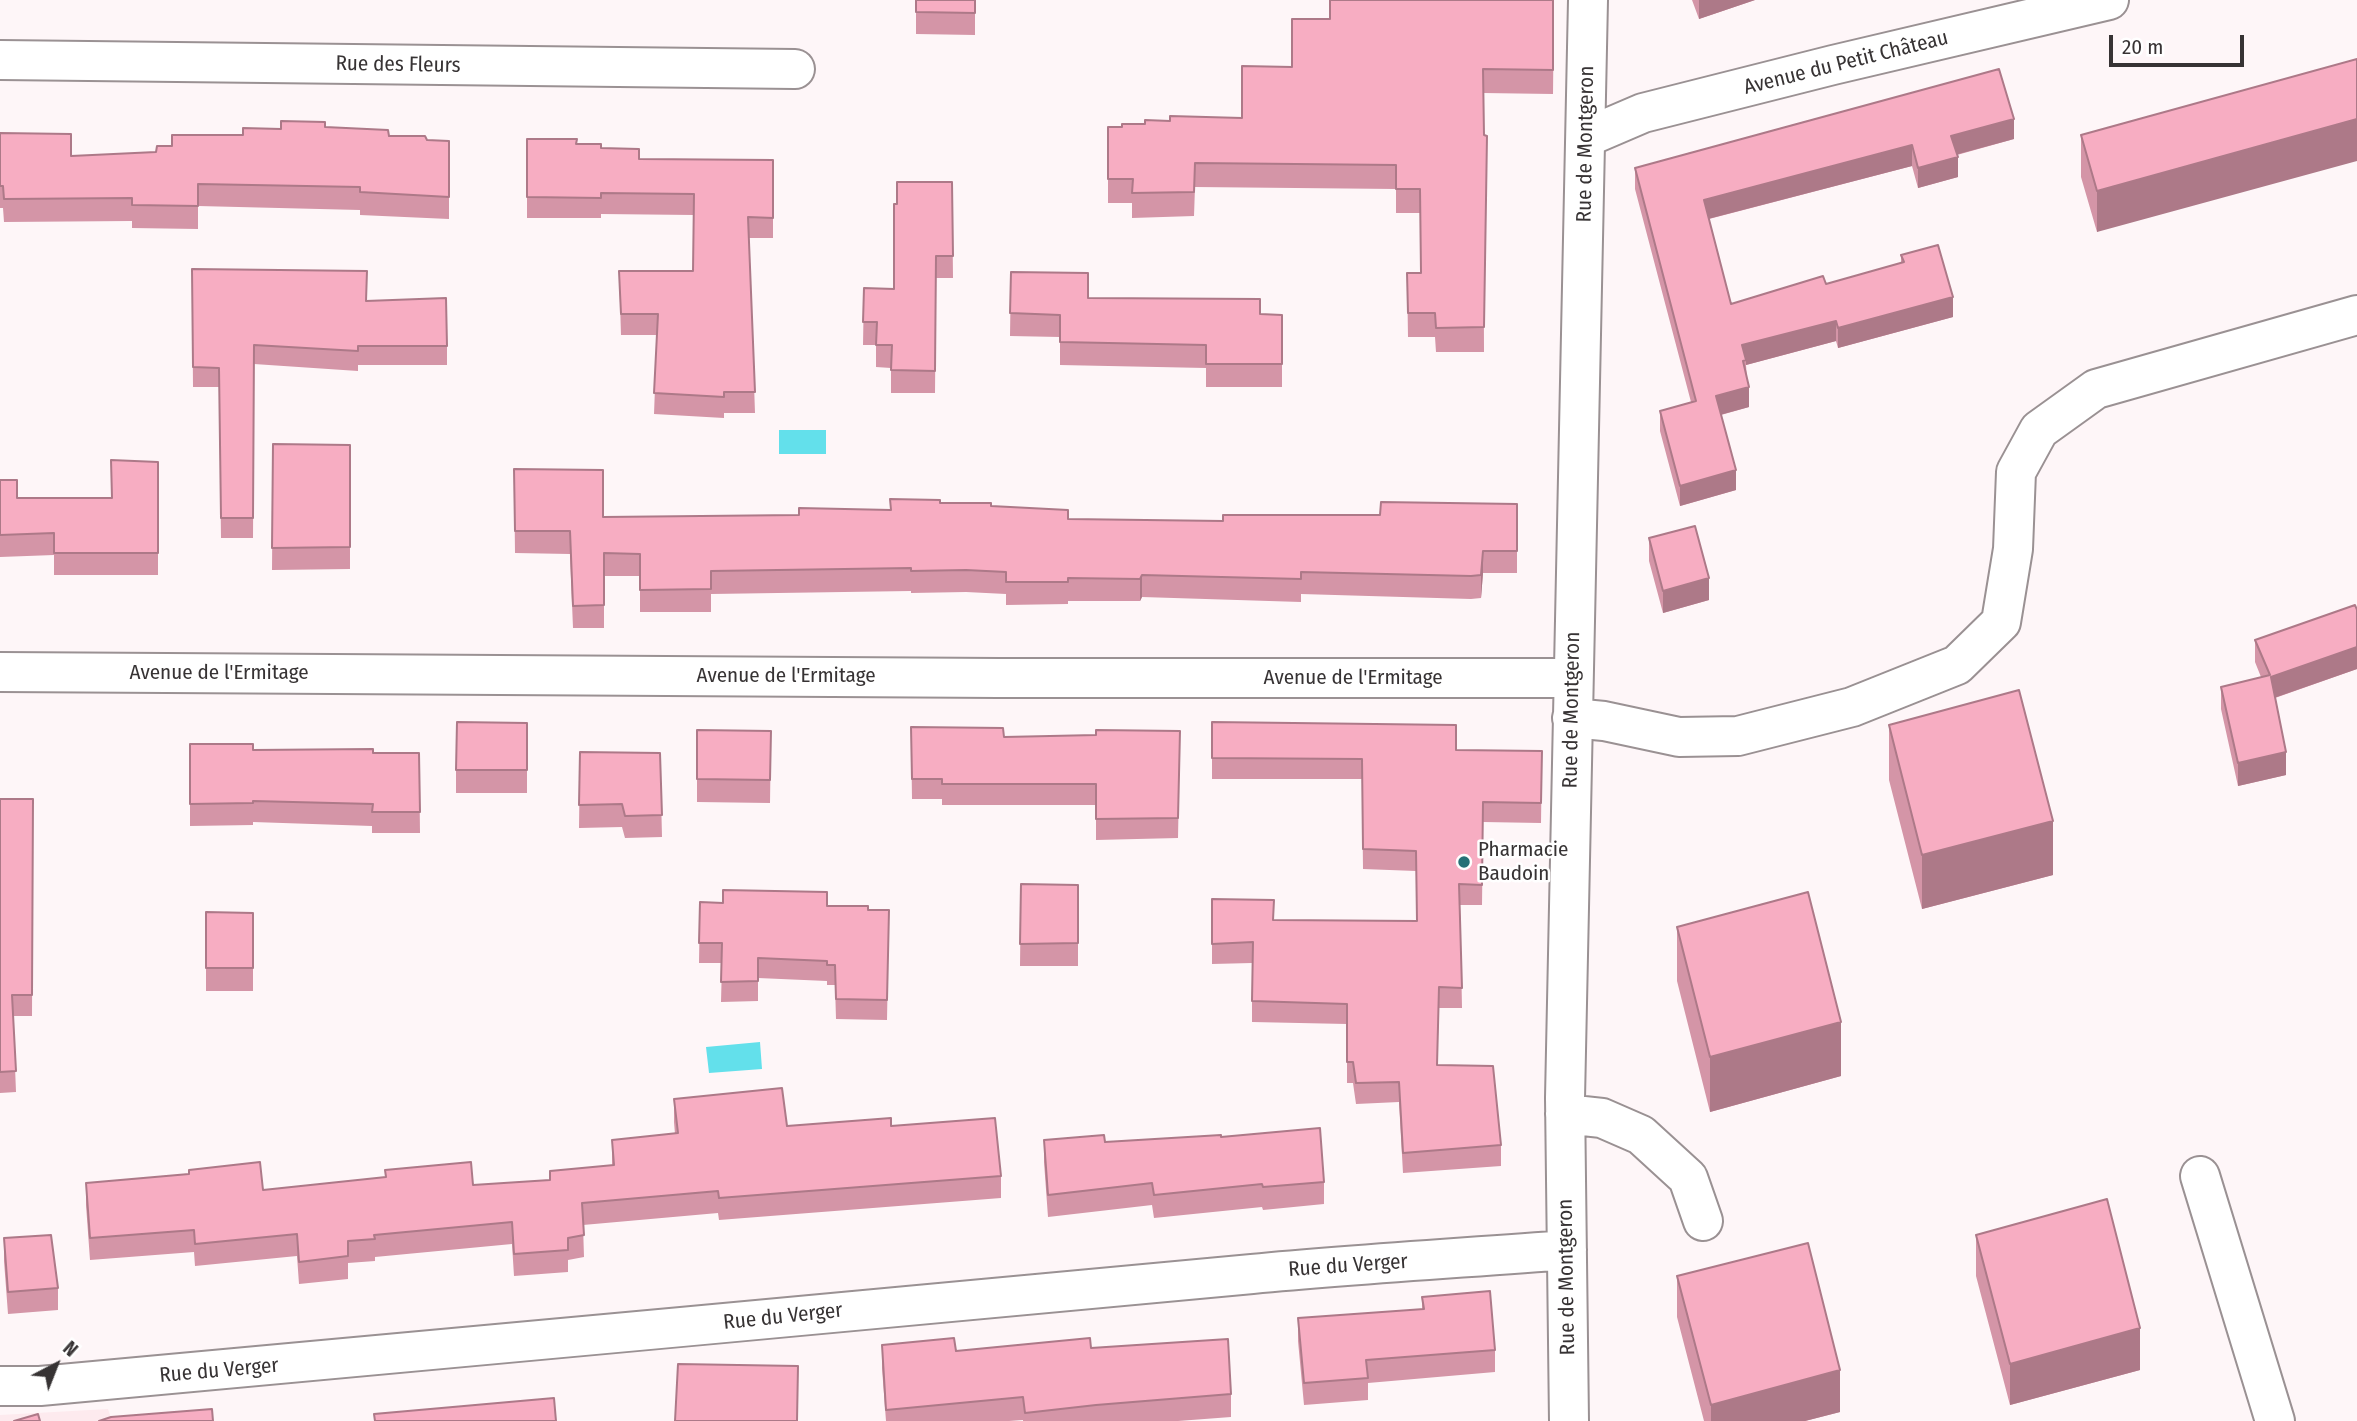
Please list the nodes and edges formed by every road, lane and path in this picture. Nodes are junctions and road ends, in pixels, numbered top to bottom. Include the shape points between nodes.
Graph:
1 (1588, 0) edge
2 (2109, 0) edge
3 (0, 61) edge
4 (795, 69) dead end
5 (1587, 137) junction
6 (2357, 315) edge
7 (0, 672) edge
8 (1573, 678) junction
9 (1572, 718) junction
10 (1565, 1114) junction
11 (2200, 1176) dead end
12 (1703, 1220) dead end
13 (1567, 1250) junction
14 (0, 1386) edge
15 (1569, 1421) edge
16 (2275, 1421) edge

1 - 5 street, Rue de Montgeron
2 - 5 street, Avenue du Petit Château via 1643,113
3 - 4 street, Rue des Fleurs
5 - 8 street, Rue de Montgeron
6 - 9 street via 2096,389 2039,430 2016,472 2013,549 2001,622 1957,665 1852,707 1738,736 1679,737
7 - 8 street, Avenue de l'Ermitage
8 - 9 street, Rue de Montgeron
9 - 10 street, Rue de Montgeron
10 - 12 street via 1602,1118 1641,1135 1688,1178
10 - 13 street, Rue de Montgeron
11 - 16 street
13 - 14 street, Rue du Verger via 1243,1275 327,1362
13 - 15 street, Rue de Montgeron

